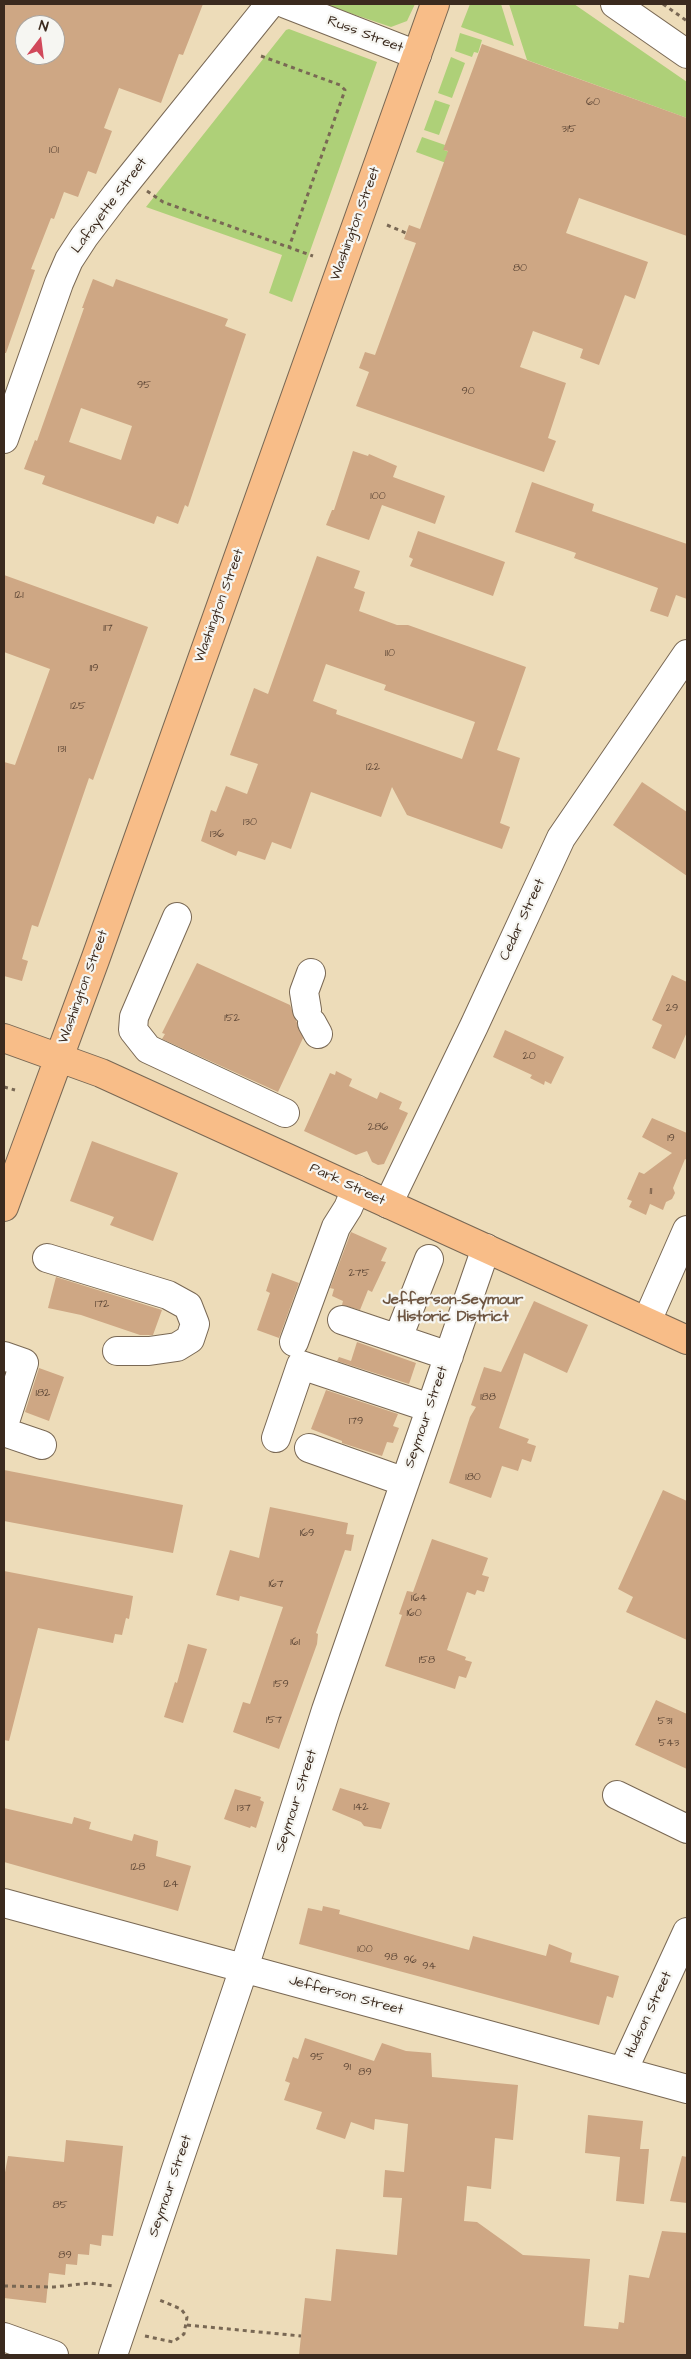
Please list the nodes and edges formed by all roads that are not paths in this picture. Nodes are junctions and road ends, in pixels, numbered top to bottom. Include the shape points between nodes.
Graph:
1 (270, 4) edge
2 (286, 4) edge
3 (435, 4) edge
4 (615, 4) edge
5 (687, 54) edge
6 (417, 55) junction
7 (4, 439) edge
8 (687, 654) edge
9 (177, 917) dead end
10 (311, 973) dead end
11 (312, 1022) dead end
12 (4, 1038) edge
13 (58, 1056) junction
14 (285, 1113) dead end
15 (356, 1189) junction
16 (388, 1204) junction
17 (4, 1206) edge
18 (687, 1230) edge
19 (486, 1248) junction
20 (47, 1258) dead end
21 (429, 1259) dead end
22 (342, 1320) dead end
23 (647, 1321) junction
24 (398, 1338) junction
25 (687, 1340) edge
26 (294, 1342) dead end
27 (118, 1351) dead end
28 (4, 1356) edge
29 (449, 1356) junction
30 (430, 1408) junction
31 (4, 1425) edge
32 (4, 1432) edge
33 (276, 1438) dead end
34 (42, 1446) dead end
35 (308, 1448) dead end
36 (405, 1482) junction
37 (618, 1795) dead end
38 (687, 1829) edge
39 (4, 1903) edge
40 (687, 1932) edge
41 (244, 1968) junction
42 (623, 2071) junction
43 (687, 2089) edge
44 (4, 2337) edge
45 (54, 2355) edge
46 (113, 2355) edge

1 - 7 street, Lafayette Street via 195,95 74,253 59,283
2 - 6 street, Russ Street
3 - 6 main road, Washington Street
4 - 5 street
6 - 13 main road, Washington Street
8 - 16 street, Cedar Street via 560,838
9 - 14 street via 134,1017 133,1030 148,1049
10 - 11 street via 304,992
12 - 13 main road, Park Street
13 - 15 main road, Park Street via 127,1084
13 - 17 main road, Washington Street
15 - 16 main road, Park Street
15 - 26 street via 336,1227
16 - 19 main road, Park Street
18 - 23 street
19 - 23 main road, Park Street
19 - 29 street, Seymour Street
20 - 27 street via 168,1295 188,1306 195,1324 190,1339 177,1347
21 - 24 street
22 - 24 street
23 - 25 main road, Park Street
24 - 29 street
28 - 31 street via 24,1363
29 - 30 street, Seymour Street
30 - 33 street via 301,1365
30 - 36 street, Seymour Street
32 - 34 street
35 - 36 street
36 - 41 street, Seymour Street via 326,1710
37 - 38 street
39 - 41 street, Jefferson Street
40 - 42 street, Hudson Street
41 - 42 street, Jefferson Street
41 - 46 street, Seymour Street
42 - 43 street, Jefferson Street
44 - 45 street

